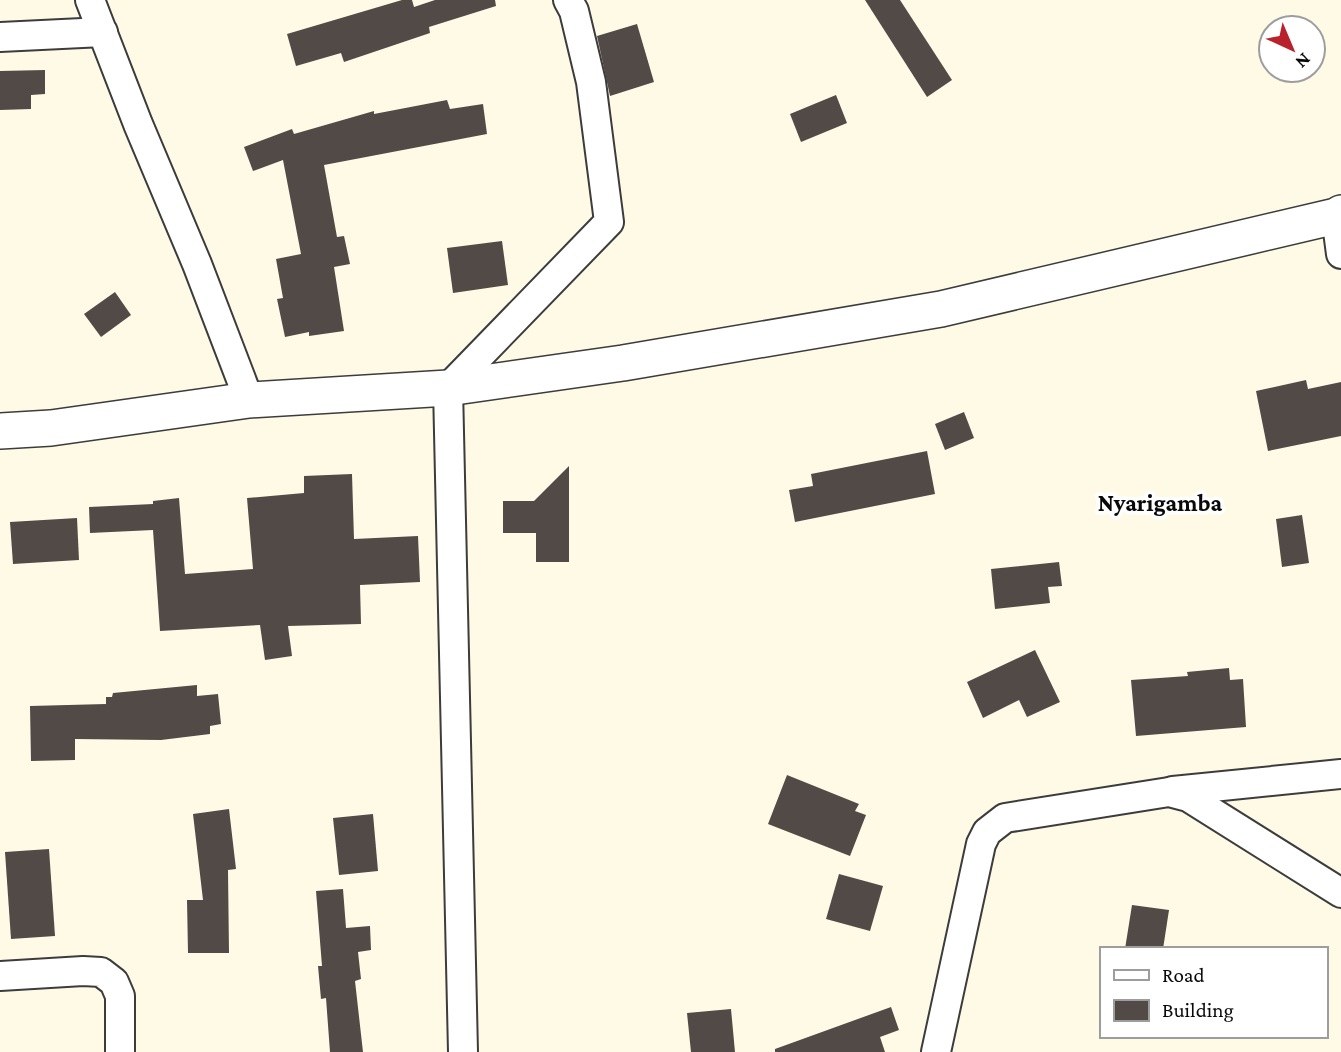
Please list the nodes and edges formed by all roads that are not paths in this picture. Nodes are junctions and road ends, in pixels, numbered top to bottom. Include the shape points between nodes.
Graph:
1 (90, 0) edge
2 (568, 0) edge
3 (103, 32) junction
4 (0, 37) edge
5 (1338, 214) edge
6 (1341, 254) edge
7 (448, 388) junction
8 (249, 400) junction
9 (0, 431) edge
10 (1341, 774) edge
11 (1169, 792) junction
12 (1341, 893) edge
13 (0, 976) edge
14 (120, 1052) edge
15 (463, 1052) edge
16 (936, 1052) edge

1 - 3 street
2 - 7 street via 591,82 609,222
3 - 4 street
3 - 8 street
5 - 6 street
5 - 7 street via 941,309
7 - 8 street
7 - 15 street
8 - 9 street
10 - 11 street
11 - 12 street via 1188,797
11 - 16 street via 1005,818 987,832
13 - 14 street via 101,972 114,982 120,996

